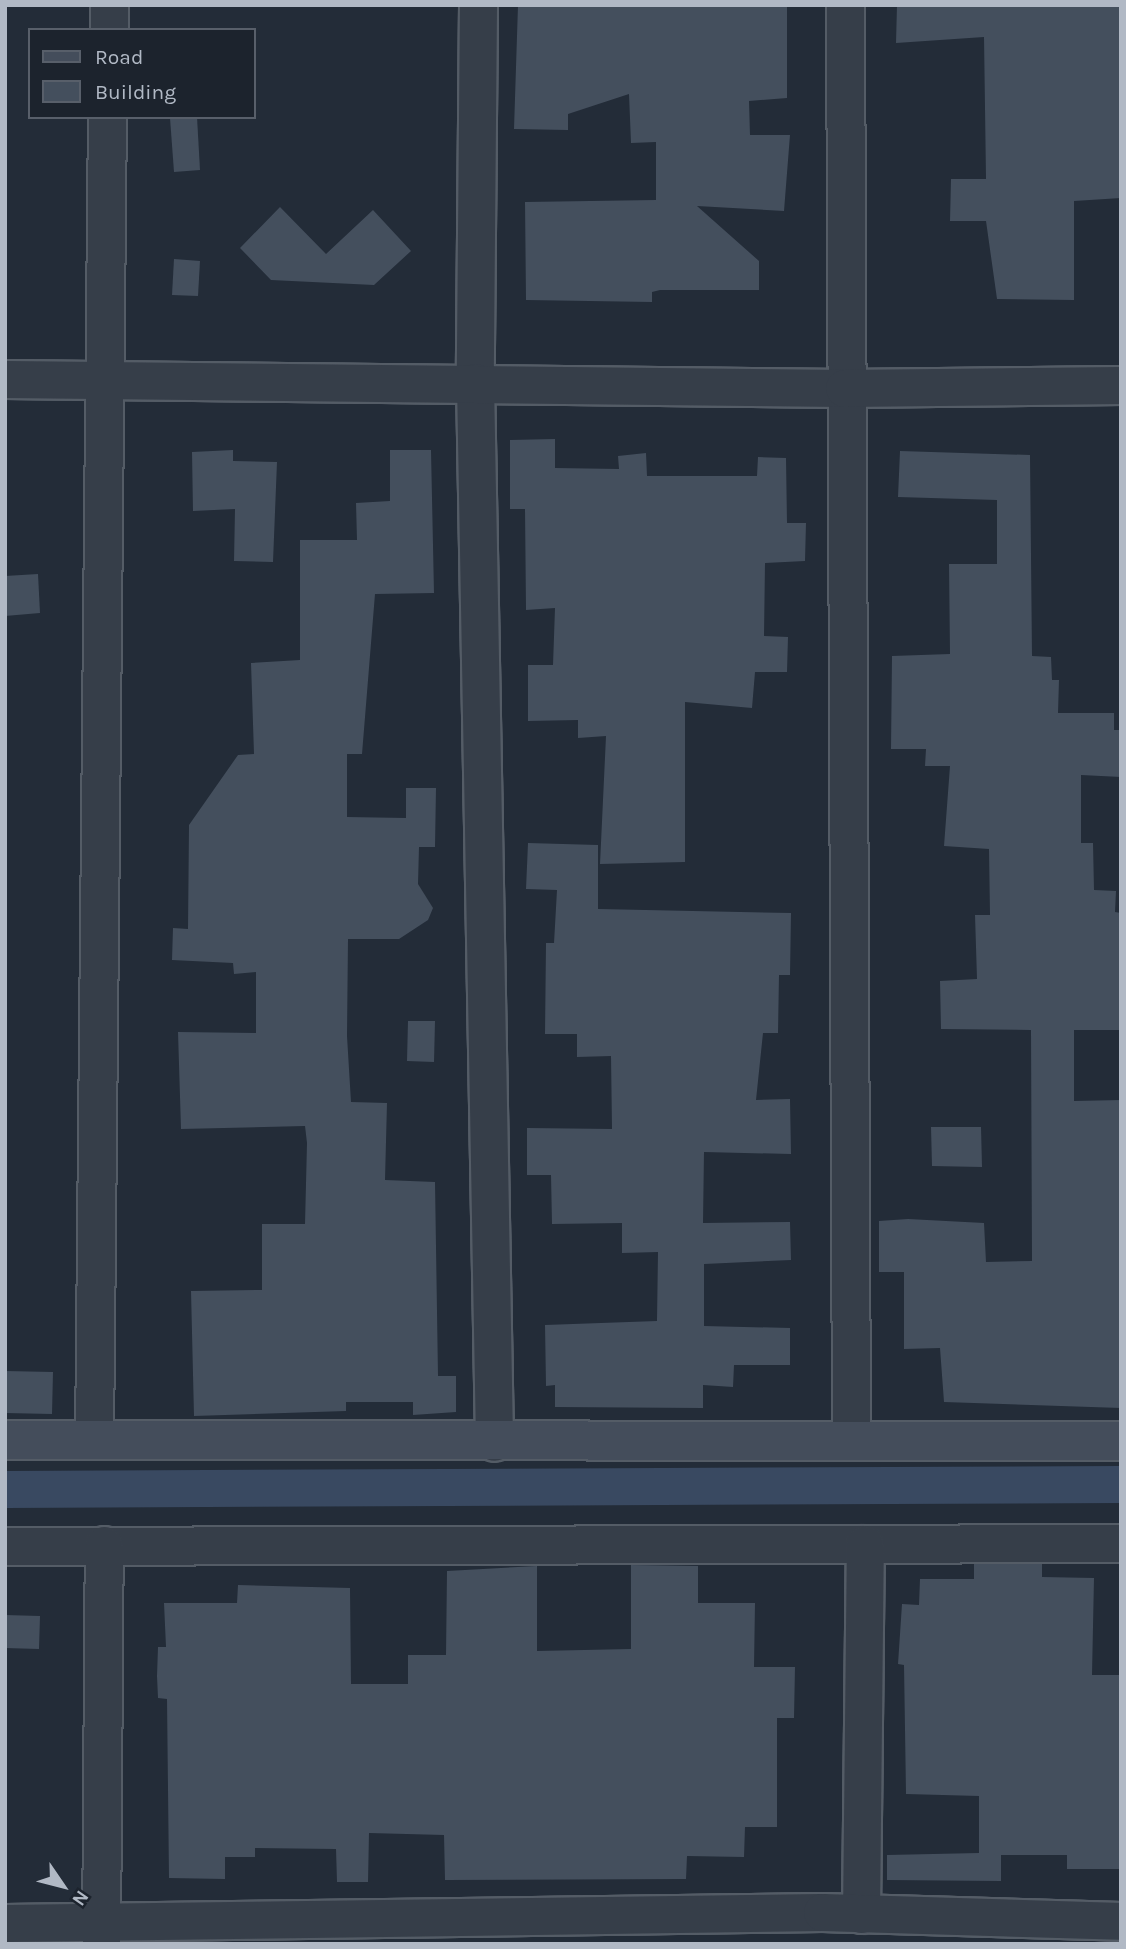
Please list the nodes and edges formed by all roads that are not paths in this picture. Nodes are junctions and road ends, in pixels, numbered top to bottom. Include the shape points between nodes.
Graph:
1 (109, 5) edge
2 (478, 5) edge
3 (845, 5) edge
4 (109, 28) edge
5 (107, 119) edge
6 (5, 379) edge
7 (103, 379) junction
8 (475, 382) junction
9 (1121, 385) edge
10 (844, 388) junction
11 (851, 1439) junction
12 (5, 1440) edge
13 (94, 1440) junction
14 (1121, 1441) edge
15 (494, 1442) junction
16 (1121, 1543) edge
17 (865, 1544) junction
18 (104, 1545) junction
19 (5, 1546) edge
20 (861, 1914) junction
21 (1121, 1921) edge
22 (5, 1923) edge
23 (822, 1928) edge
24 (102, 1932) edge

1 - 4 street
2 - 8 street
3 - 10 street
5 - 7 street
6 - 7 street
7 - 8 street
7 - 13 street
8 - 10 street
8 - 15 street
9 - 10 street
10 - 11 street
11 - 14 street
11 - 15 street
12 - 13 street
13 - 15 street
16 - 17 street
17 - 18 street
17 - 20 street
18 - 19 street
18 - 24 street
20 - 21 street
20 - 23 street
22 - 24 street
23 - 24 street

